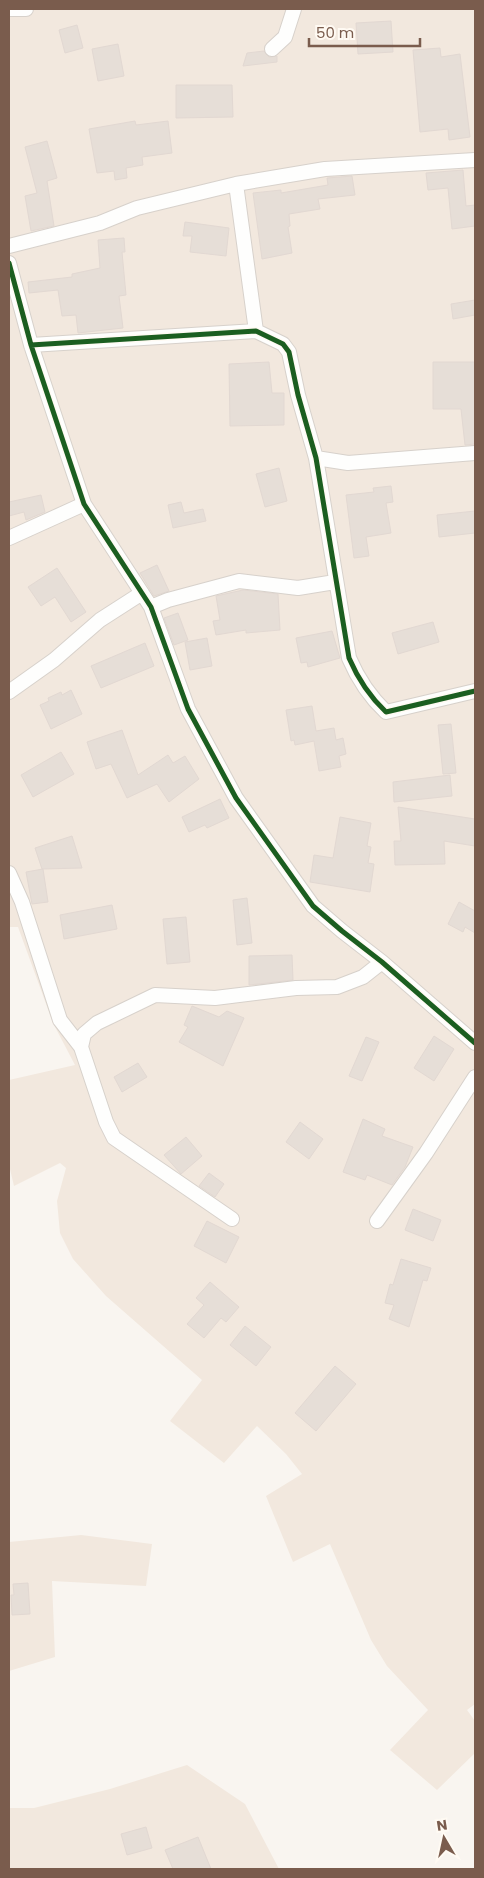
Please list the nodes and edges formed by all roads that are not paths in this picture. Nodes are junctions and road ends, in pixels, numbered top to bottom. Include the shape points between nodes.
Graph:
1 (9, 9) edge
2 (26, 9) edge
3 (294, 9) edge
4 (272, 49) dead end
5 (475, 160) edge
6 (236, 184) junction
7 (9, 246) edge
8 (9, 263) edge
9 (256, 331) junction
10 (31, 345) junction
11 (475, 453) edge
12 (316, 458) junction
13 (84, 504) junction
14 (9, 538) edge
15 (335, 582) junction
16 (142, 593) junction
17 (150, 607) junction
18 (475, 691) edge
19 (9, 692) edge
20 (9, 873) edge
21 (382, 962) junction
22 (474, 1040) edge
23 (81, 1047) junction
24 (475, 1077) edge
25 (232, 1219) dead end
26 (377, 1221) dead end

1 - 2 street
3 - 4 street via 285,37
5 - 6 street via 325,169
6 - 7 street via 137,208 100,223
6 - 9 street
8 - 10 street
9 - 10 street
9 - 12 street via 273,337 289,352
10 - 13 street
11 - 12 street via 348,463
12 - 15 street
13 - 14 street
13 - 16 street
15 - 17 street via 298,588 239,581
15 - 18 street via 348,658 366,691 386,712
16 - 17 street
16 - 19 street via 100,620 54,660
17 - 21 street via 188,709 236,798 313,906
20 - 23 street via 22,902 60,1020
21 - 22 street
21 - 23 street via 363,977 337,987 296,988 216,998 155,995 97,1023 84,1034
23 - 25 street via 114,1138
24 - 26 street

